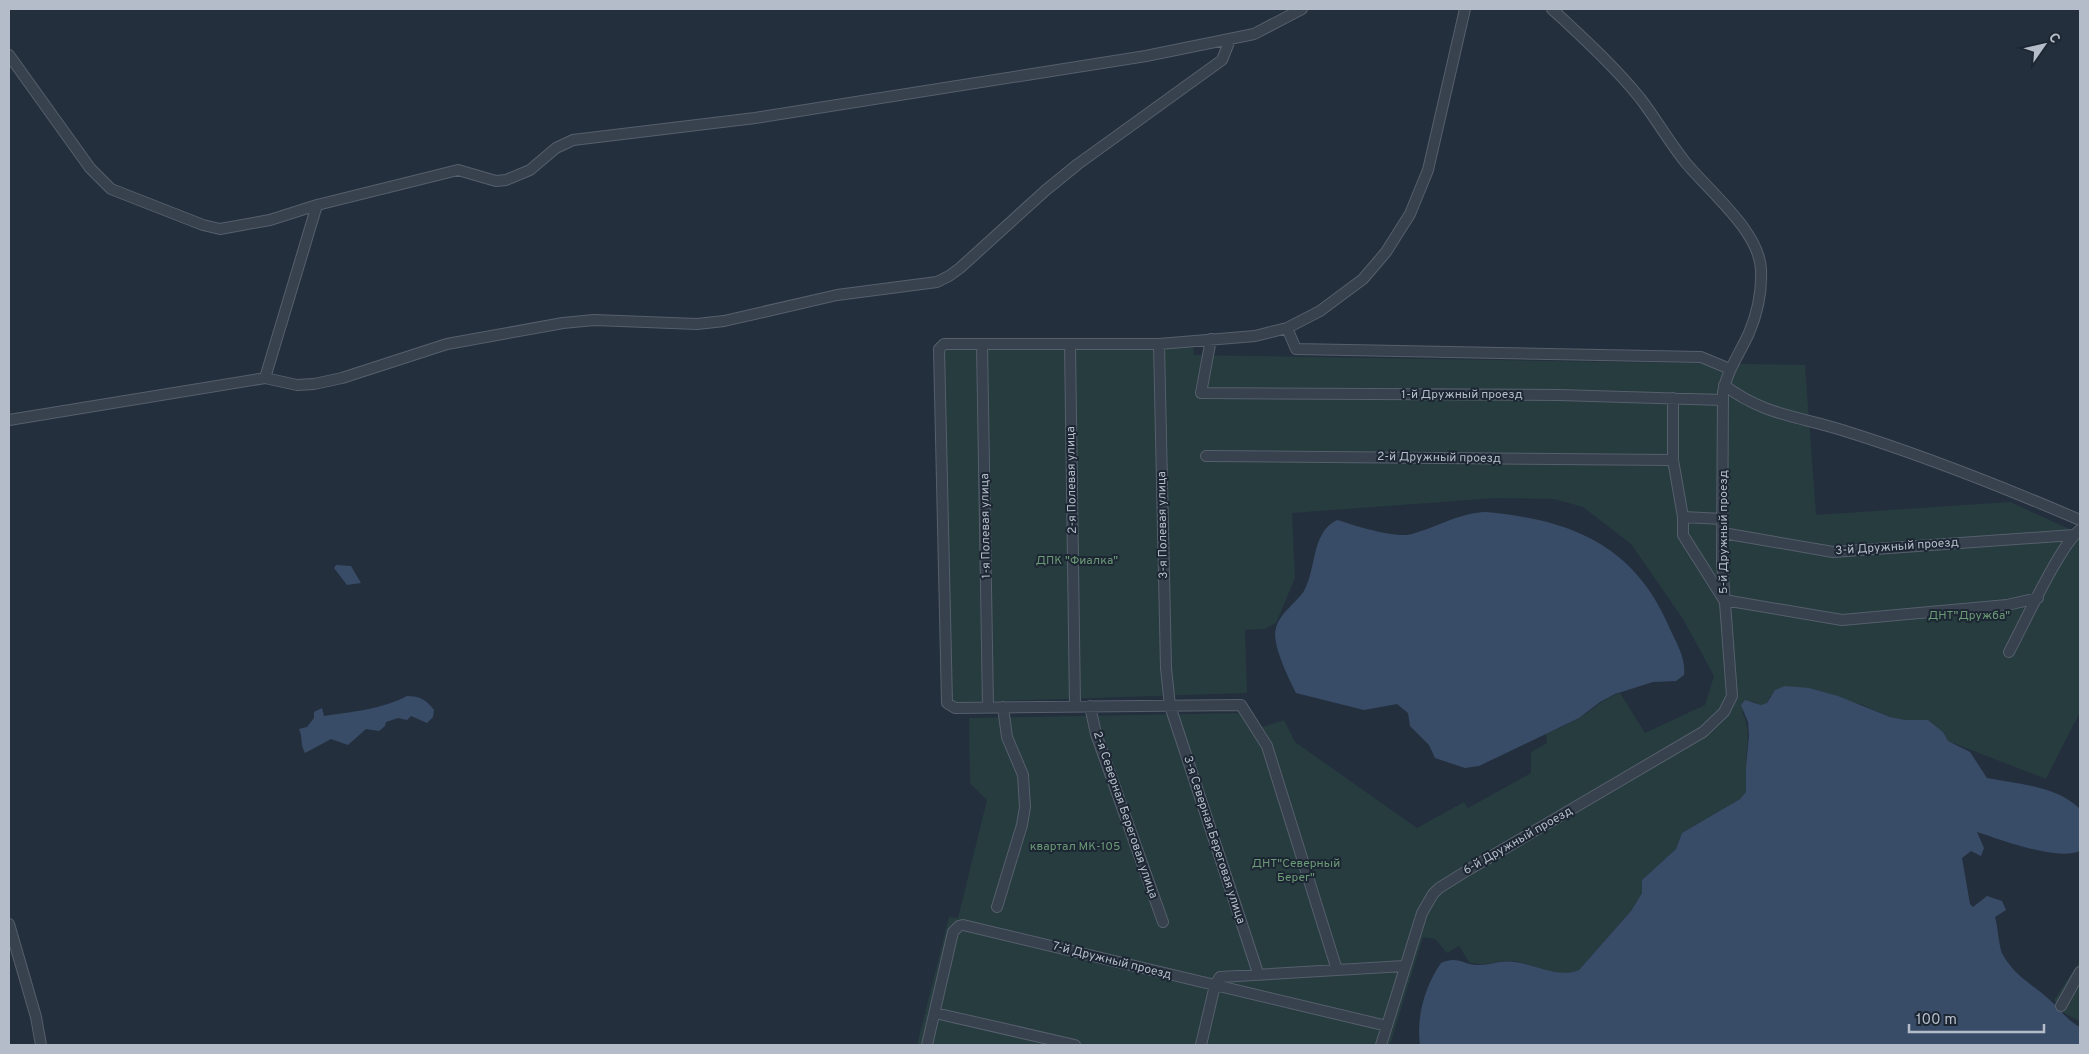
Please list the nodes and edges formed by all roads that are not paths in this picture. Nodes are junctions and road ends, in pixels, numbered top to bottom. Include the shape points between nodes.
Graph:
1 (1302, 9) edge
2 (1466, 9) edge
3 (1552, 9) edge
4 (1230, 40) junction
5 (9, 55) edge
6 (317, 205) junction
7 (1287, 328) junction
8 (1211, 339) junction
9 (982, 344) junction
10 (1070, 344) junction
11 (1159, 344) junction
12 (1730, 369) junction
13 (264, 378) junction
14 (1724, 385) junction
15 (1673, 398) junction
16 (1723, 400) junction
17 (9, 420) edge
18 (1206, 456) dead end
19 (1673, 460) junction
20 (1683, 516) junction
21 (1723, 519) junction
22 (2080, 520) edge
23 (2077, 532) edge
24 (1723, 533) junction
25 (2038, 598) junction
26 (1724, 600) junction
27 (2009, 652) dead end
28 (1732, 696) joint
29 (1076, 706) junction
30 (1090, 706) junction
31 (1170, 706) junction
32 (988, 707) junction
33 (1003, 707) junction
34 (997, 907) dead end
35 (1163, 922) dead end
36 (9, 924) edge
37 (1404, 966) junction
38 (1337, 970) junction
39 (2080, 972) edge
40 (1258, 973) junction
41 (1215, 985) junction
42 (2061, 1006) dead end
43 (935, 1012) junction
44 (1387, 1026) junction
45 (41, 1045) edge
46 (927, 1045) edge
47 (1075, 1045) edge
48 (1201, 1045) edge
49 (1381, 1045) edge

1 - 4 street via 1271,27
2 - 7 street via 1428,170 1410,214 1386,252 1363,278 1320,311
3 - 12 street, 5-й Дружный проезд via 1635,92 1686,163 1756,246 1761,272 1756,311 1750,331
4 - 6 street via 755,118 573,140 556,148 530,170 506,180 496,182 458,170
4 - 13 street via 1222,60 1078,164 960,268 937,282 837,295 724,321 697,324 594,320 563,323 447,344 314,384 297,385
5 - 6 street via 90,168 111,189 220,229 270,220
6 - 13 street
7 - 8 street via 1255,336
7 - 12 street via 1296,349 1701,357
8 - 11 street
8 - 15 street, 1-й Дружный проезд via 1201,393
9 - 10 street
9 - 32 street, 1-я Полевая улица
9 - 32 street via 944,344 939,349 946,699 955,708
10 - 11 street
10 - 29 street, 2-я Полевая улица
11 - 31 street, 3-я Полевая улица via 1166,668
12 - 14 street, 5-й Дружный проезд
13 - 17 street
14 - 16 street, 5-й Дружный проезд
14 - 22 street via 1762,408 1845,431 1956,468
15 - 16 street, 1-й Дружный проезд
15 - 19 street
16 - 21 street, 5-й Дружный проезд
18 - 19 street, 2-й Дружный проезд
19 - 20 street
20 - 21 street
20 - 26 street via 1685,540
21 - 24 street, 5-й Дружный проезд
23 - 24 street, 3-й Дружный проезд via 1833,552
23 - 25 street
24 - 26 street, 5-й Дружный проезд
25 - 26 street via 2007,605 1842,620
25 - 27 street
26 - 28 street, 5-й Дружный проезд
28 - 37 street, 6-й Дружный проезд via 1724,712 1703,732 1439,888 1423,910
29 - 30 street
29 - 33 street
30 - 31 street
30 - 35 street, 2-я Северная Береговая улица via 1096,734
31 - 38 street via 1241,705 1266,746
31 - 40 street, 3-я Северная Береговая улица
32 - 33 street
33 - 34 street via 1007,737 1024,775 1025,807
36 - 45 street
37 - 38 street
37 - 44 street, 6-й Дружный проезд
38 - 40 street
39 - 42 street
40 - 41 street via 1225,975
41 - 43 street, 7-й Дружный проезд via 963,925 953,932
41 - 44 street, 7-й Дружный проезд
41 - 48 street
43 - 46 street, 7-й Дружный проезд
43 - 47 street
44 - 49 street, 6-й Дружный проезд

